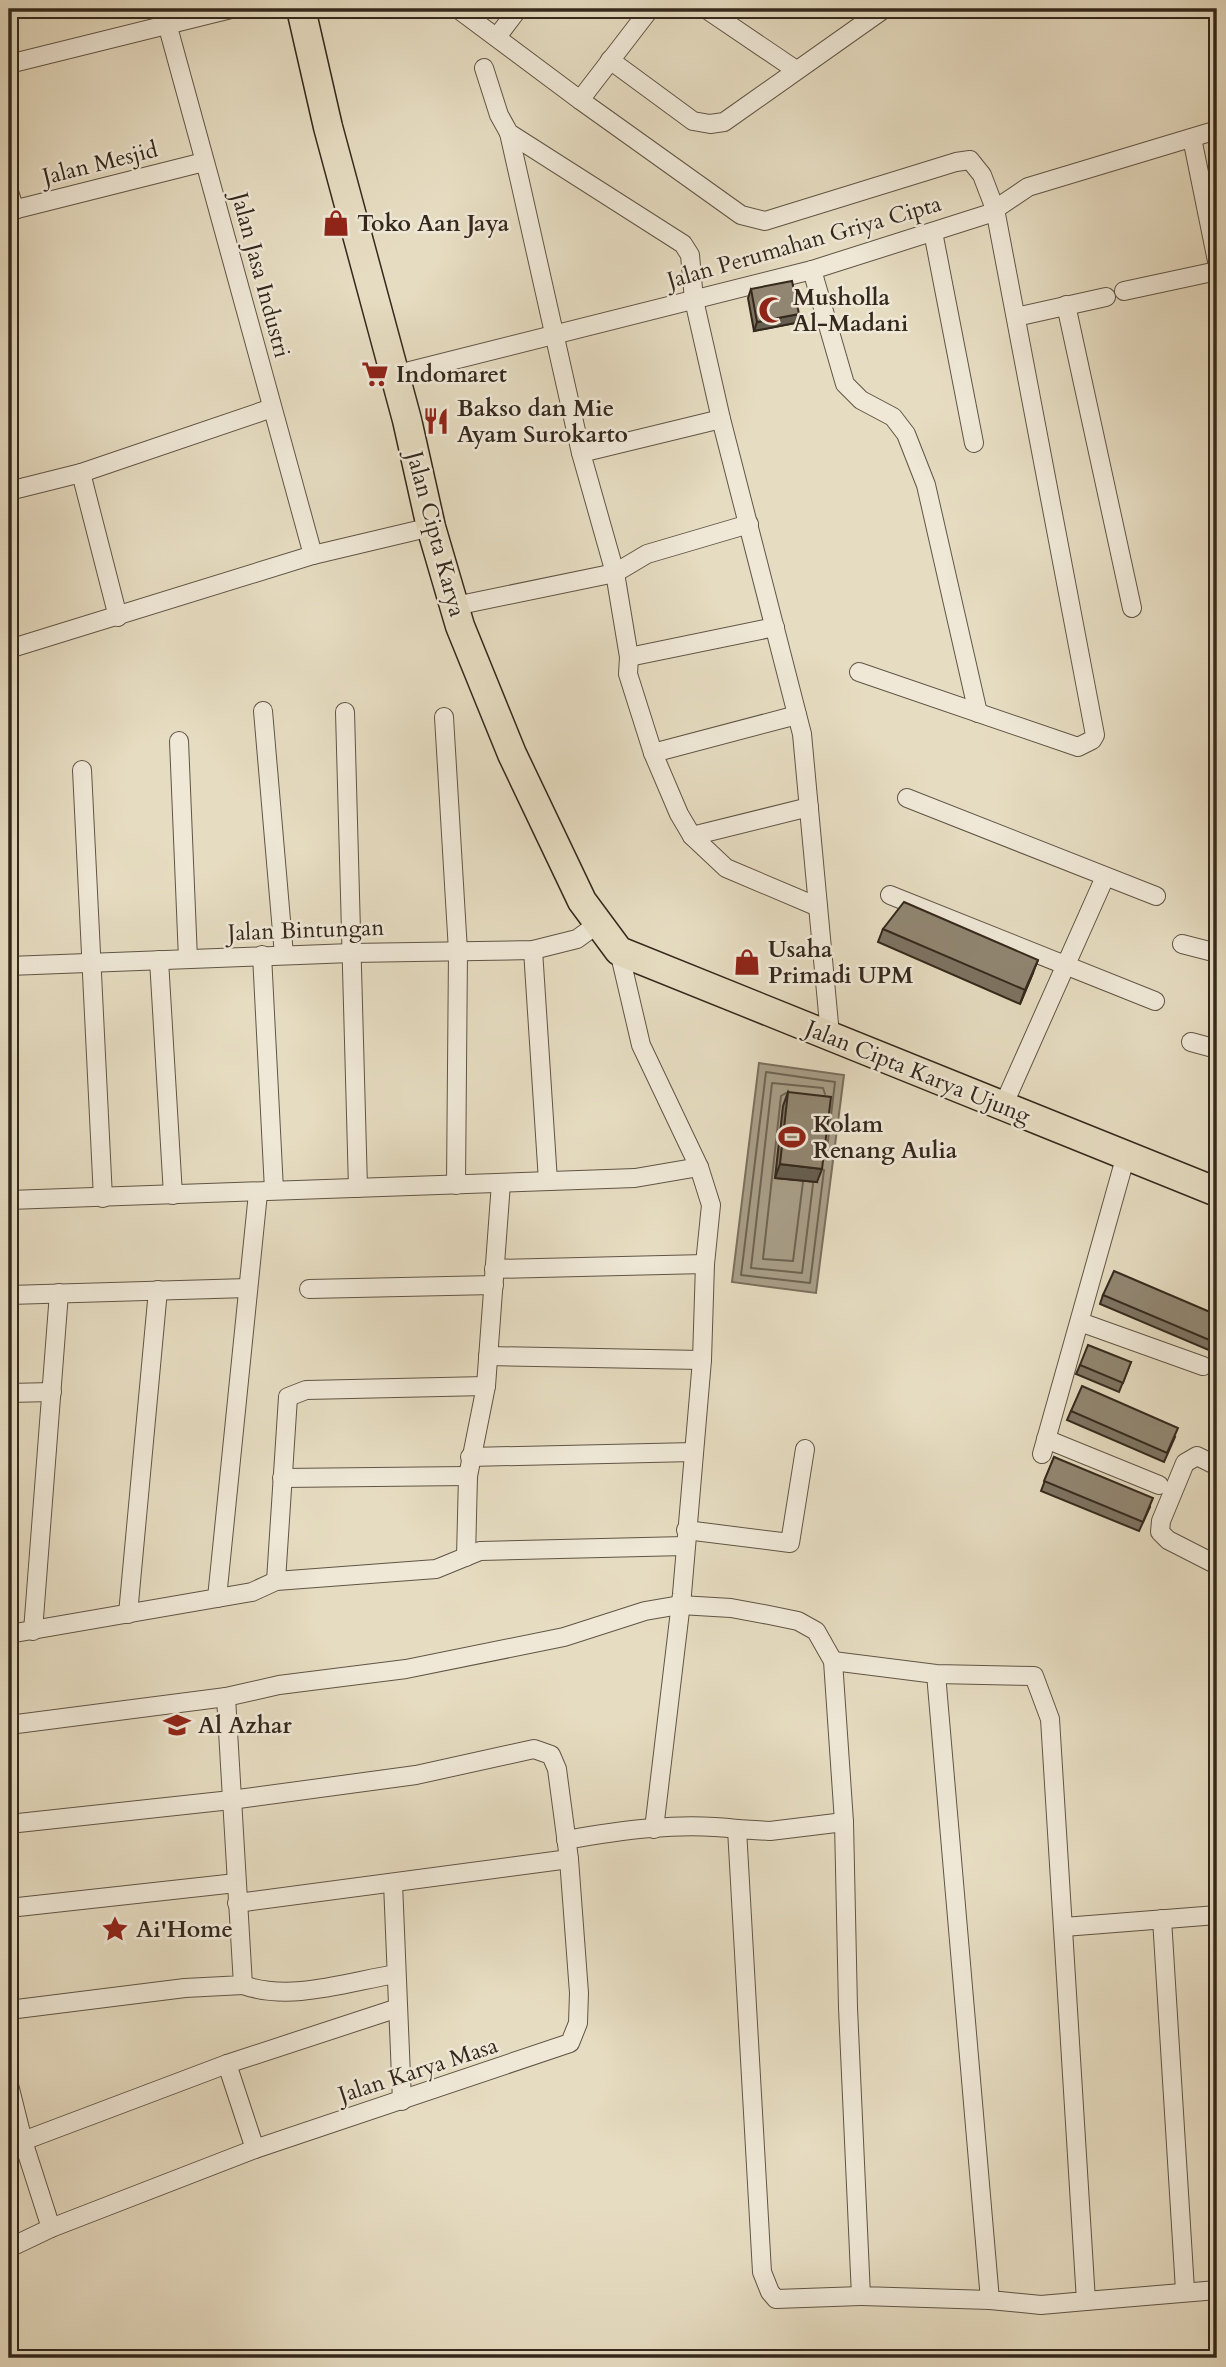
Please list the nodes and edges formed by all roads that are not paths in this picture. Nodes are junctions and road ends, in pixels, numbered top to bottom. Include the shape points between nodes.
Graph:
1 (231, 9) edge
2 (301, 9) edge
3 (458, 9) edge
4 (518, 9) edge
5 (650, 9) edge
6 (706, 9) edge
7 (879, 10) edge
8 (164, 17) edge
9 (496, 37) junction
10 (610, 60) junction
11 (9, 64) edge
12 (484, 68) dead end
13 (796, 70) junction
14 (580, 100) junction
15 (1217, 130) edge
16 (509, 133) junction
17 (1192, 138) junction
18 (204, 162) junction
19 (9, 192) edge
20 (995, 209) junction
21 (12, 210) edge
22 (933, 232) junction
23 (1217, 261) edge
24 (812, 270) junction
25 (1217, 271) edge
26 (1124, 292) dead end
27 (1106, 297) dead end
28 (694, 300) junction
29 (1066, 306) junction
30 (1016, 317) junction
31 (554, 333) junction
32 (394, 375) junction
33 (272, 408) junction
34 (720, 419) junction
35 (974, 443) dead end
36 (581, 453) junction
37 (81, 473) junction
38 (9, 491) edge
39 (749, 524) junction
40 (431, 527) junction
41 (313, 555) junction
42 (615, 573) junction
43 (455, 606) junction
44 (1132, 608) dead end
45 (118, 617) junction
46 (775, 627) junction
47 (9, 649) edge
48 (629, 657) junction
49 (859, 672) dead end
50 (263, 711) dead end
51 (345, 712) dead end
52 (978, 713) junction
53 (797, 715) junction
54 (444, 717) dead end
55 (179, 741) dead end
56 (653, 752) junction
57 (82, 770) dead end
58 (907, 798) dead end
59 (809, 807) junction
60 (692, 836) junction
61 (1105, 877) junction
62 (890, 895) dead end
63 (1156, 896) dead end
64 (818, 907) junction
65 (598, 923) junction
66 (1182, 944) dead end
67 (533, 950) junction
68 (458, 951) junction
69 (619, 951) junction
70 (351, 953) junction
71 (1217, 953) edge
72 (262, 955) junction
73 (284, 955) junction
74 (188, 959) junction
75 (159, 960) junction
76 (92, 962) junction
77 (9, 965) edge
78 (1066, 965) junction
79 (1155, 1001) dead end
80 (829, 1024) dead end
81 (1191, 1042) dead end
82 (1217, 1049) edge
83 (1003, 1106) junction
84 (1126, 1155) junction
85 (699, 1167) junction
86 (548, 1181) junction
87 (501, 1183) junction
88 (456, 1185) junction
89 (358, 1188) junction
90 (266, 1191) junction
91 (1217, 1192) edge
92 (173, 1195) junction
93 (103, 1198) junction
94 (9, 1200) edge
95 (705, 1264) junction
96 (494, 1277) junction
97 (248, 1288) junction
98 (309, 1289) dead end
99 (158, 1290) junction
100 (59, 1293) junction
101 (9, 1295) edge
102 (1080, 1322) junction
103 (488, 1356) junction
104 (702, 1360) junction
105 (1203, 1366) dead end
106 (486, 1386) junction
107 (52, 1392) junction
108 (9, 1393) edge
109 (805, 1449) dead end
110 (694, 1451) junction
111 (470, 1457) junction
112 (1217, 1466) edge
113 (468, 1476) junction
114 (282, 1478) junction
115 (1159, 1485) dead end
116 (685, 1538) junction
117 (466, 1556) junction
118 (1217, 1565) edge
119 (276, 1581) junction
120 (217, 1598) junction
121 (680, 1605) junction
122 (128, 1614) junction
123 (33, 1631) junction
124 (9, 1634) edge
125 (833, 1661) junction
126 (936, 1674) junction
127 (226, 1697) junction
128 (9, 1725) edge
129 (231, 1800) junction
130 (844, 1822) junction
131 (9, 1824) edge
132 (654, 1829) junction
133 (737, 1829) junction
134 (566, 1840) junction
135 (569, 1858) junction
136 (236, 1883) junction
137 (393, 1884) junction
138 (237, 1903) junction
139 (9, 1908) edge
140 (1217, 1915) edge
141 (1162, 1919) junction
142 (1064, 1927) junction
143 (396, 1974) junction
144 (243, 1985) junction
145 (398, 2008) junction
146 (9, 2010) edge
147 (227, 2064) junction
148 (9, 2085) edge
149 (402, 2101) junction
150 (23, 2141) junction
151 (254, 2149) junction
152 (51, 2228) junction
153 (9, 2248) edge
154 (1185, 2290) junction
155 (1217, 2290) edge
156 (861, 2296) junction
157 (989, 2300) junction
158 (1086, 2301) junction

1 - 8 street
2 - 32 main road, Jalan Cipta Karya
3 - 9 street
4 - 9 street
5 - 10 street
6 - 13 street
7 - 13 street
8 - 11 street
8 - 18 street, Jalan Jasa Industri
9 - 14 street
10 - 13 street via 693,121 710,124 724,122
10 - 14 street
12 - 16 street
14 - 20 street via 741,215 756,220 964,160 970,160 982,175
15 - 17 street, Jalan Perumahan Griya Cipta
16 - 28 street via 683,244 690,255
16 - 31 street
17 - 20 street, Jalan Perumahan Griya Cipta via 1028,187
17 - 23 street
18 - 21 street, Jalan Mesjid
18 - 33 street, Jalan Jasa Industri
19 - 21 street
20 - 22 street, Jalan Perumahan Griya Cipta
20 - 30 street
22 - 24 street, Jalan Perumahan Griya Cipta
22 - 35 street
24 - 28 street, Jalan Perumahan Griya Cipta
24 - 52 street via 845,384 861,400 893,417 906,433 926,485
25 - 26 street
27 - 29 street
28 - 31 street, Jalan Perumahan Griya Cipta
28 - 34 street
29 - 30 street
29 - 44 street
30 - 52 street via 1095,735 1078,747
31 - 32 street, Jalan Perumahan Griya Cipta
31 - 36 street
32 - 40 main road, Jalan Cipta Karya
33 - 37 street
33 - 41 street, Jalan Jasa Industri
34 - 36 street
34 - 39 street
36 - 42 street
37 - 38 street
37 - 45 street
39 - 42 street via 647,554
39 - 46 street
40 - 41 street
40 - 43 main road, Jalan Cipta Karya
41 - 45 street
42 - 43 street
42 - 48 street
43 - 65 main road, Jalan Cipta Karya via 515,761 582,901
45 - 47 street
46 - 48 street
46 - 53 street
48 - 56 street via 628,674
49 - 52 street
50 - 73 street
51 - 70 street
53 - 56 street
53 - 59 street
54 - 68 street
55 - 74 street
56 - 60 street
57 - 76 street
58 - 61 street
59 - 60 street
59 - 64 street
60 - 64 street via 726,868
61 - 63 street
61 - 78 street
62 - 78 street
64 - 80 street
65 - 67 street, Jalan Bintungan via 578,939
65 - 69 main road, Jalan Cipta Karya
66 - 71 street
67 - 68 street, Jalan Bintungan
67 - 86 street
68 - 70 street, Jalan Bintungan
68 - 88 street
69 - 83 main road, Jalan Cipta Karya Ujung
69 - 85 street via 641,1045
70 - 73 street, Jalan Bintungan
70 - 89 street
72 - 73 street, Jalan Bintungan
72 - 74 street, Jalan Bintungan
72 - 90 street
74 - 75 street, Jalan Bintungan
75 - 76 street, Jalan Bintungan
75 - 92 street
76 - 77 street, Jalan Bintungan
76 - 93 street
78 - 79 street
78 - 83 street
81 - 82 street
83 - 84 main road, Jalan Cipta Karya Ujung
84 - 91 main road, Jalan Cipta Karya Ujung
84 - 102 street
85 - 86 street via 635,1178
85 - 95 street via 711,1205
86 - 87 street
87 - 88 street
87 - 96 street
88 - 89 street
89 - 90 street
90 - 92 street
90 - 97 street
92 - 93 street
93 - 94 street
95 - 96 street
95 - 104 street
96 - 98 street
96 - 103 street
97 - 99 street
97 - 120 street
99 - 100 street
99 - 122 street
100 - 101 street
100 - 107 street
102 - 105 street
102 - 115 street via 1044,1446
103 - 104 street
103 - 106 street
104 - 110 street
106 - 111 street
106 - 114 street via 306,1390 288,1397
107 - 108 street
107 - 123 street
109 - 116 street via 790,1543
110 - 111 street
110 - 116 street
111 - 113 street
112 - 118 street via 1197,1456 1185,1463 1160,1532
113 - 114 street
113 - 117 street
114 - 119 street
116 - 117 street via 480,1551
116 - 121 street
117 - 119 street via 436,1569
119 - 120 street via 252,1592
120 - 122 street
121 - 125 street via 731,1608 797,1621 816,1631
121 - 127 street via 645,1611 564,1637 406,1669 279,1685
121 - 132 street
122 - 123 street
123 - 124 street
125 - 126 street
125 - 130 street
126 - 142 street via 1034,1676 1050,1719
126 - 157 street
127 - 128 street
127 - 129 street
129 - 131 street
129 - 134 street, Jalan Karya Masa via 416,1775 534,1749 551,1755 557,1769
129 - 136 street
130 - 133 street via 770,1831
130 - 156 street
132 - 133 street
132 - 134 street
133 - 156 street via 762,2272 776,2299
134 - 135 street, Jalan Karya Masa
135 - 137 street
135 - 149 street, Jalan Karya Masa via 579,1993 578,2023 570,2043
136 - 138 street
136 - 139 street
137 - 138 street
137 - 143 street
138 - 144 street
140 - 141 street
141 - 142 street
141 - 154 street
142 - 158 street
143 - 144 street via 295,1992 261,1992
143 - 145 street
144 - 146 street
145 - 147 street
145 - 149 street
147 - 150 street
147 - 151 street
148 - 150 street
149 - 151 street, Jalan Karya Masa
150 - 152 street
151 - 152 street, Jalan Karya Masa
152 - 153 street, Jalan Karya Masa
154 - 155 street
154 - 158 street
156 - 157 street
157 - 158 street via 1041,2305

